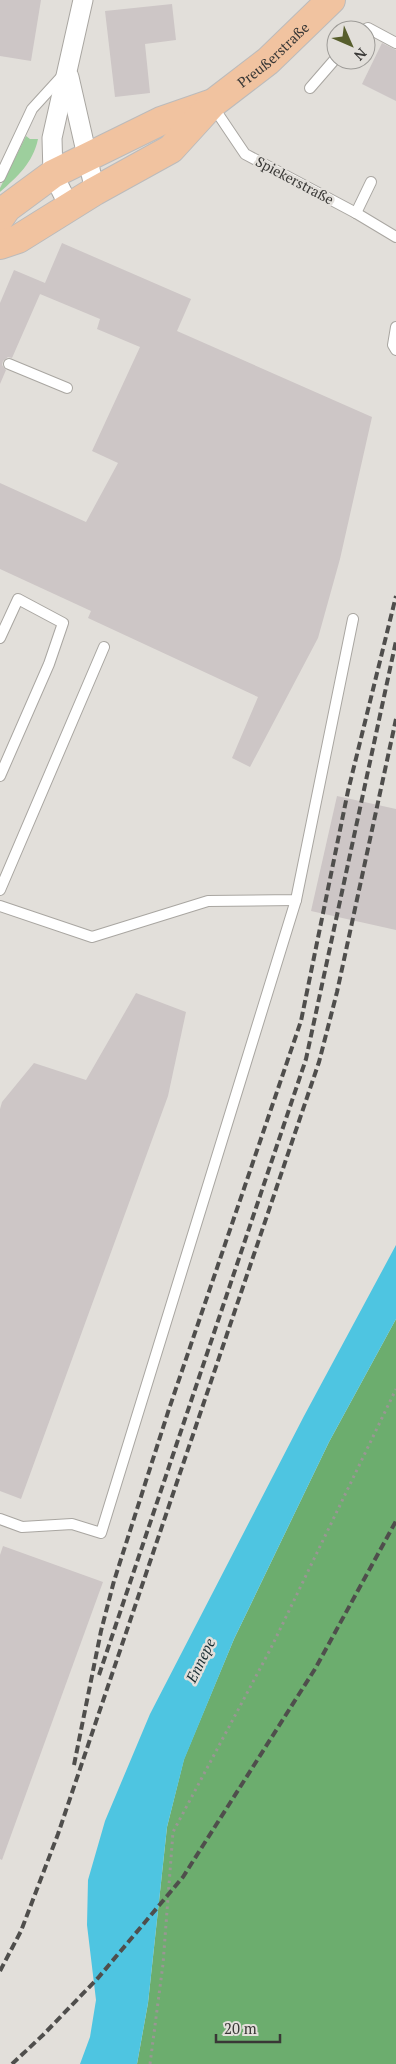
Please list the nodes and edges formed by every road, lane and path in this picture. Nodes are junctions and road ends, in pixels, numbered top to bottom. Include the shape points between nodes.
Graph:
1 (83, 0) edge
2 (331, 0) edge
3 (376, 32) edge
4 (396, 43) edge
5 (326, 70) edge
6 (68, 71) junction
7 (310, 88) dead end
8 (212, 104) junction
9 (88, 156) junction
10 (53, 174) junction
11 (0, 178) edge
12 (371, 182) dead end
13 (95, 191) junction
14 (69, 206) junction
15 (356, 213) junction
16 (0, 218) edge
17 (396, 237) edge
18 (0, 245) edge
19 (396, 328) edge
20 (396, 350) edge
21 (9, 364) dead end
22 (67, 388) dead end
23 (352, 619) dead end
24 (0, 638) edge
25 (104, 647) dead end
26 (0, 776) edge
27 (0, 890) edge
28 (296, 900) junction
29 (0, 906) edge
30 (396, 1389) edge
31 (0, 1519) edge
32 (150, 2064) edge

1 - 6 street
2 - 8 main road, Preußerstraße via 268,60
3 - 4 lane
5 - 7 lane
6 - 9 street
6 - 10 street via 52,138
6 - 11 lane via 32,109
8 - 9 main road, Preußerstraße via 160,121
8 - 13 main road, Preußerstraße via 171,149
8 - 15 lane, Spiekerstraße via 245,154
9 - 10 main road, Preußerstraße
9 - 13 street
10 - 14 street
10 - 16 main road, Preußerstraße via 7,208
12 - 15 lane
13 - 14 main road, Preußerstraße
14 - 18 main road, Preußerstraße via 18,239
15 - 17 lane, Spiekerstraße
19 - 20 lane via 393,345
21 - 22 lane
23 - 28 lane
24 - 26 lane via 18,600 63,623 49,664
25 - 27 lane
28 - 29 lane via 208,901 92,937
28 - 31 lane via 101,1533 72,1524 22,1527
30 - 32 path via 271,1648 173,1832 163,1964

